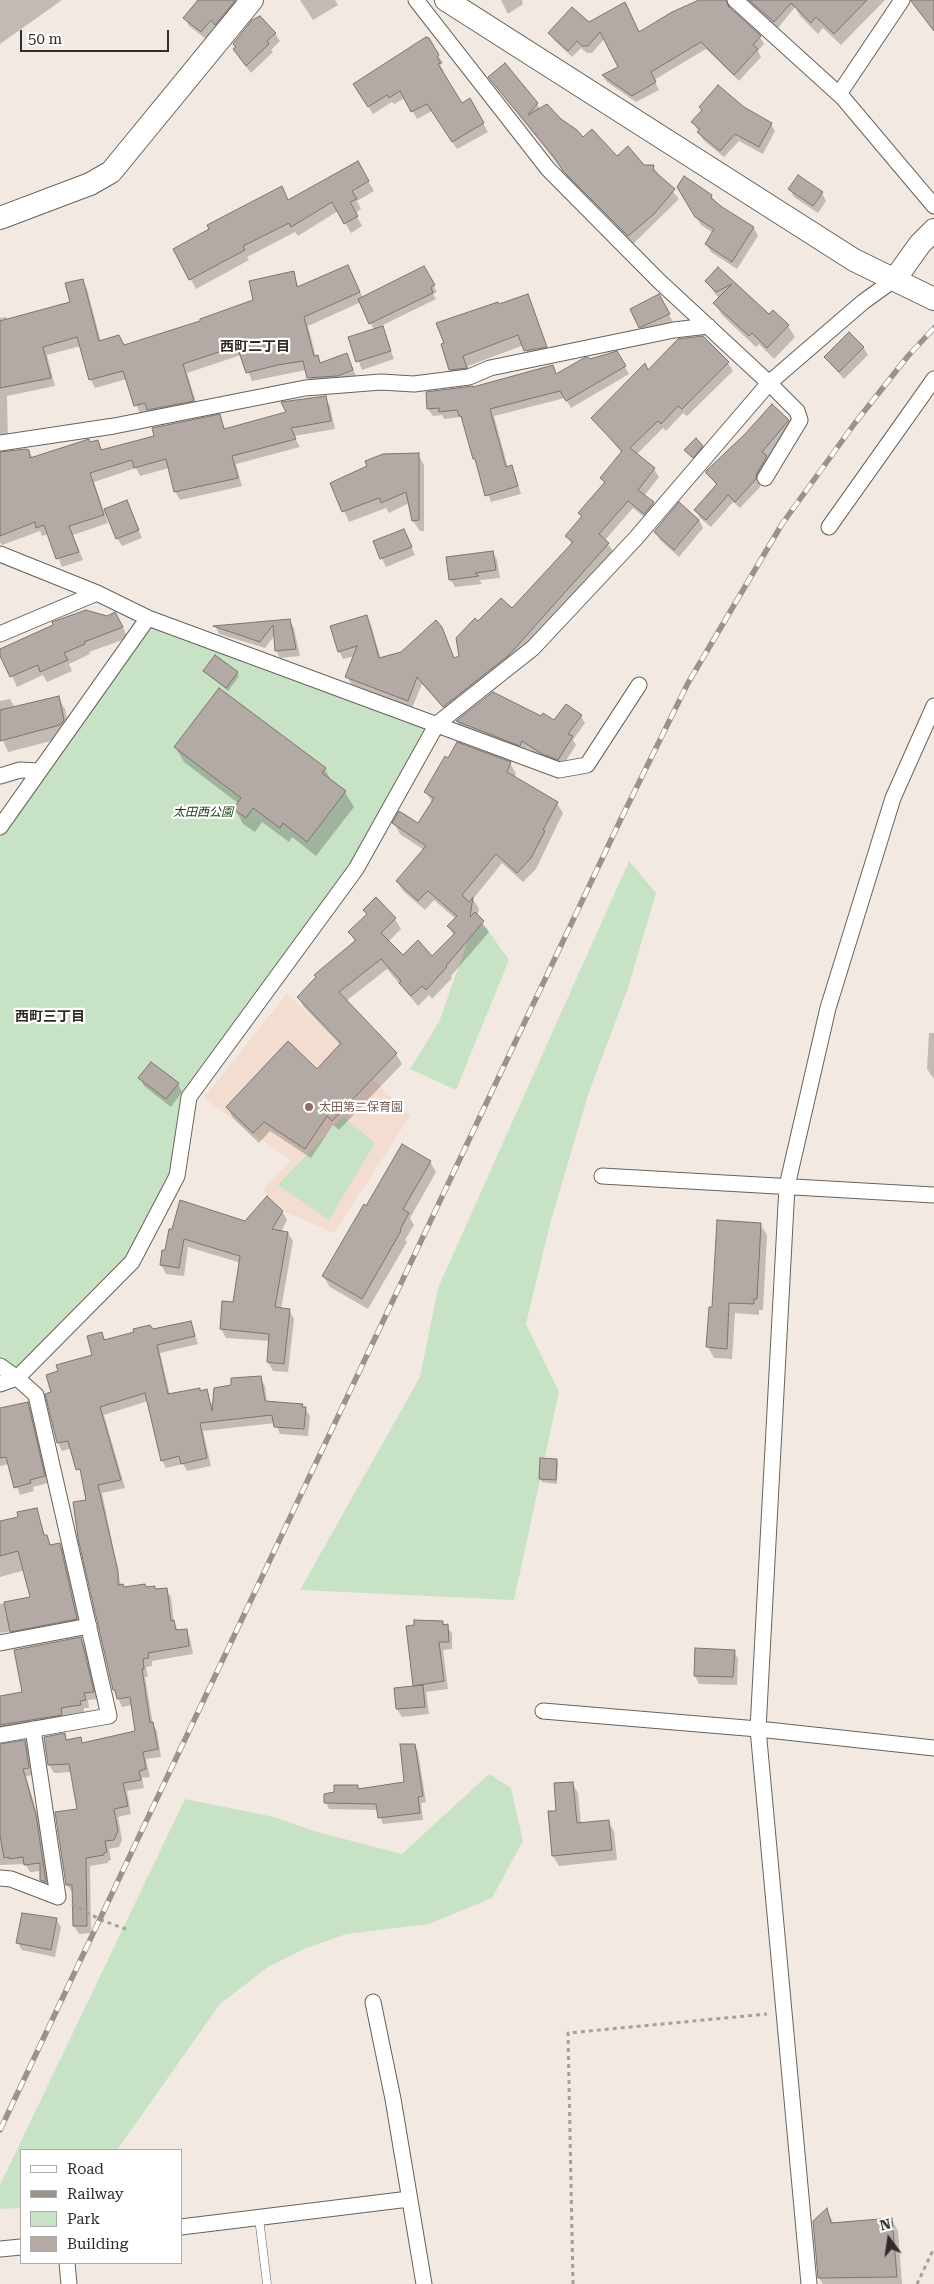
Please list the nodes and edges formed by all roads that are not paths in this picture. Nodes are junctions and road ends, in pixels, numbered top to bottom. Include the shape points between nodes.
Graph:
1 (252, 0) edge
2 (416, 0) edge
3 (446, 0) edge
4 (735, 0) edge
5 (902, 0) edge
6 (839, 94) junction
7 (934, 206) edge
8 (0, 218) edge
9 (934, 230) edge
10 (895, 279) junction
11 (930, 297) edge
12 (708, 326) junction
13 (934, 379) edge
14 (769, 383) junction
15 (0, 443) edge
16 (766, 478) dead end
17 (829, 527) dead end
18 (0, 554) edge
19 (97, 593) junction
20 (148, 618) junction
21 (0, 634) edge
22 (639, 686) dead end
23 (934, 706) edge
24 (437, 724) junction
25 (38, 772) junction
26 (0, 776) edge
27 (0, 827) edge
28 (602, 1176) dead end
29 (788, 1186) junction
30 (934, 1195) edge
31 (0, 1366) edge
32 (17, 1378) junction
33 (0, 1384) edge
34 (89, 1626) junction
35 (0, 1643) edge
36 (543, 1711) dead end
37 (758, 1728) junction
38 (33, 1730) junction
39 (0, 1735) edge
40 (934, 1748) edge
41 (0, 1878) edge
42 (373, 2002) dead end
43 (409, 2198) junction
44 (259, 2218) junction
45 (182, 2227) edge
46 (20, 2247) edge
47 (0, 2249) edge
48 (67, 2264) edge
49 (69, 2284) edge
50 (267, 2284) edge
51 (424, 2284) edge
52 (809, 2284) edge

1 - 8 street via 111,172 90,184
2 - 12 street via 548,168
3 - 10 street via 854,260
4 - 6 street
5 - 6 street
6 - 7 street
9 - 10 street
10 - 11 street
10 - 14 street via 863,302
12 - 14 street
12 - 15 street via 674,330 490,368 469,377 414,384 380,382 305,388 114,426
13 - 17 street
14 - 16 street via 797,411 800,420
14 - 24 street via 636,538 533,648
18 - 19 street
19 - 20 street
19 - 21 street
20 - 24 street
20 - 25 street
22 - 24 street via 587,765 558,770
23 - 29 street via 893,798 828,1008
24 - 32 street via 356,869 189,1097 178,1176 132,1262
25 - 26 street via 20,770
25 - 27 street
28 - 29 street
29 - 30 street
29 - 37 street
31 - 32 street
32 - 33 street
32 - 34 street via 36,1395
34 - 35 street
34 - 38 street via 109,1716
36 - 37 street
37 - 40 street
37 - 52 street
38 - 39 street
38 - 41 street via 58,1897
42 - 43 street
43 - 44 street
43 - 51 street
44 - 45 street
44 - 50 lane
46 - 47 street
48 - 49 street

